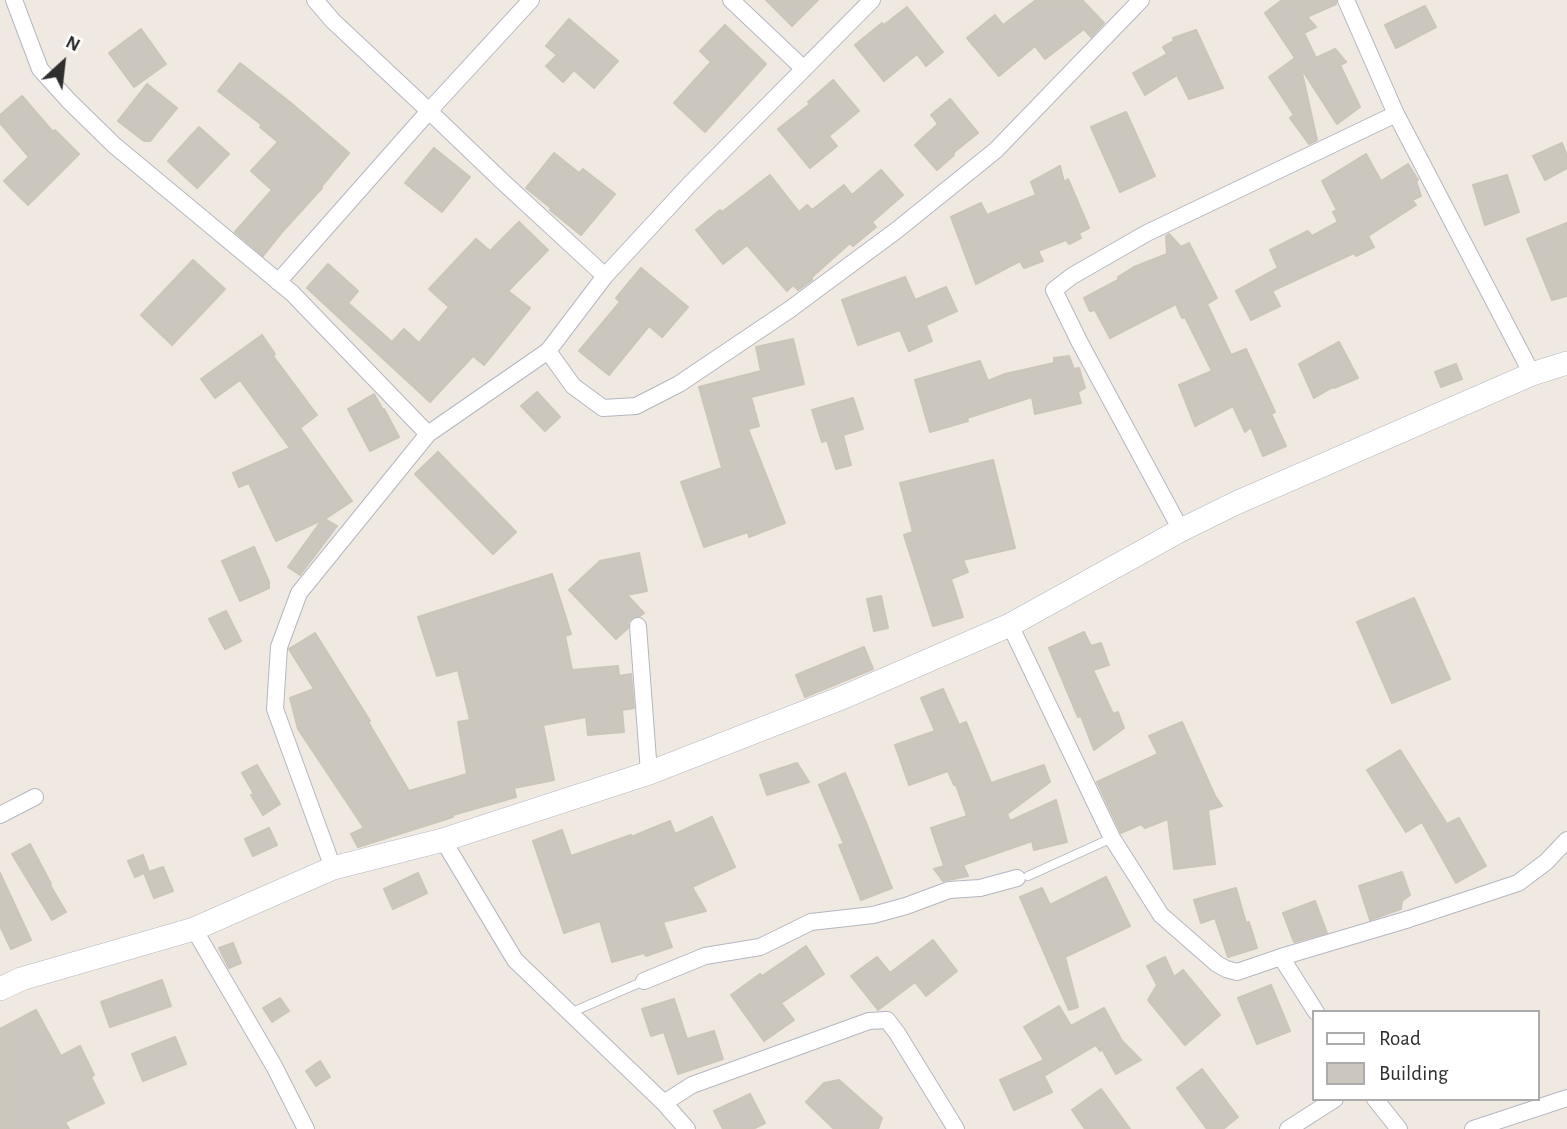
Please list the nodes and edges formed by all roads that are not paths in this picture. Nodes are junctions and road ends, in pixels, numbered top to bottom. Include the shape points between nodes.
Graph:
1 (14, 0) edge
2 (315, 0) edge
3 (531, 0) edge
4 (731, 0) edge
5 (872, 0) edge
6 (1141, 0) edge
7 (1346, 0) edge
8 (804, 69) junction
9 (429, 111) junction
10 (1396, 114) junction
11 (605, 276) junction
12 (278, 282) junction
13 (548, 351) junction
14 (1567, 363) edge
15 (1532, 374) junction
16 (428, 434) junction
17 (1181, 530) junction
18 (1010, 625) junction
19 (638, 626) dead end
20 (649, 773) junction
21 (35, 797) dead end
22 (0, 814) edge
23 (1112, 838) junction
24 (443, 840) junction
25 (1567, 840) edge
26 (333, 868) junction
27 (1023, 877) joint
28 (194, 929) junction
29 (1281, 957) junction
30 (644, 981) joint
31 (0, 989) edge
32 (1315, 1010) edge
33 (570, 1013) junction
34 (1567, 1098) edge
35 (1332, 1101) edge
36 (1377, 1101) edge
37 (664, 1103) junction
38 (306, 1129) edge
39 (687, 1129) edge
40 (956, 1129) edge
41 (1288, 1129) edge
42 (1399, 1129) edge
43 (1473, 1129) edge

1 - 12 street via 40,69 69,101 114,145
2 - 9 street
3 - 9 street
4 - 8 street
5 - 8 street
6 - 13 street via 996,150 789,310 679,384 636,406 603,408 573,386
7 - 10 street
8 - 11 street
9 - 11 street
9 - 12 street
10 - 15 street
10 - 17 street via 1147,233 1054,290
11 - 13 street
12 - 16 street
13 - 16 street
14 - 15 street
15 - 17 street
16 - 26 street via 299,593 279,647 275,709
17 - 18 street
18 - 20 street via 844,698
18 - 23 street
19 - 20 street
20 - 24 street
21 - 22 street
23 - 27 lane
23 - 29 street via 1161,915 1217,964 1237,972
24 - 26 street
24 - 33 street via 515,960
25 - 29 street via 1518,883
26 - 28 street
27 - 30 street via 949,890 873,915 811,922 760,947 705,956
28 - 31 street
28 - 38 street
29 - 32 street
30 - 33 lane
33 - 37 street
34 - 43 street
35 - 41 street
36 - 42 street
37 - 39 street
37 - 40 street via 692,1085 869,1021 887,1020

